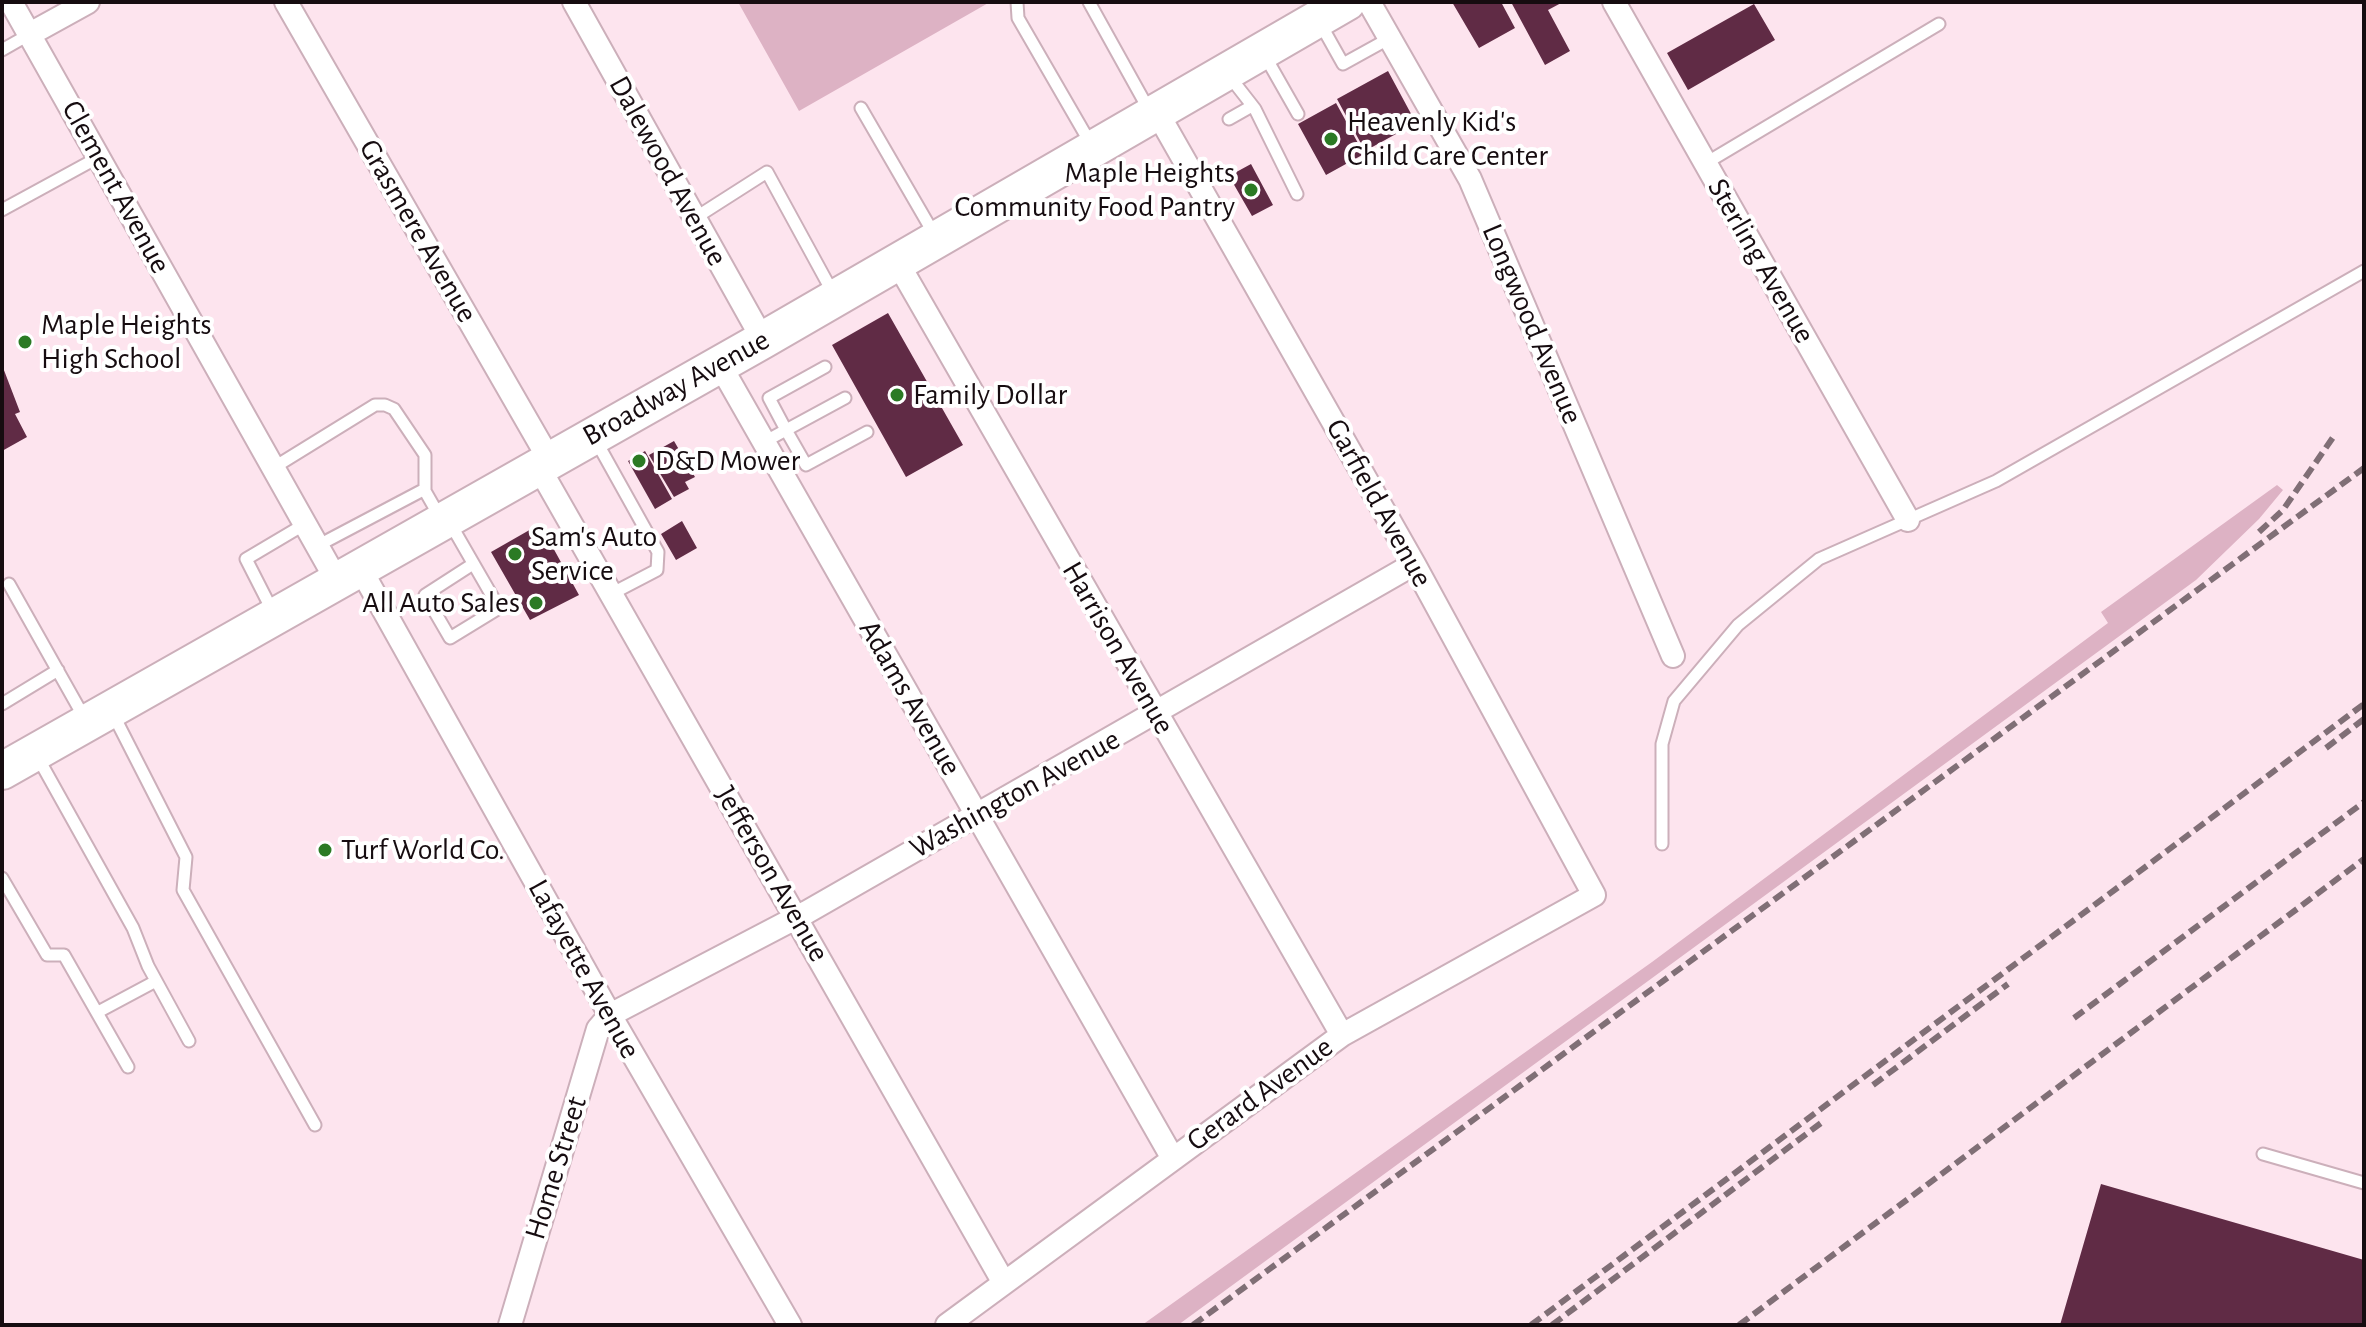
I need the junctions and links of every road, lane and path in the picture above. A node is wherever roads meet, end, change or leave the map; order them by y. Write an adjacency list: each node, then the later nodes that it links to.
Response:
1 (11, 2): 11 (street, Clement Avenue)
2 (88, 2): 11 (street)
3 (286, 2): 39 (street, Grasmere Avenue)
4 (574, 2): 26 (street, Dalewood Avenue)
5 (1017, 2): 21 (lane)
6 (1089, 2): 19 (lane)
7 (1369, 2): 12 (street, Longwood Avenue)
8 (1614, 2): 23 (street, Sterling Avenue)
9 (1333, 11): 12 (lane); 14 (main road, Broadway Avenue)
10 (1939, 24): 23 (lane)
11 (30, 34): 13 (lane); 22 (street, Clement Avenue)
12 (1390, 38): 52 (street, Longwood Avenue)
13 (2, 50)
14 (1263, 52): 15 (main road, Broadway Avenue); 18 (lane)
15 (1227, 73): 16 (lane); 19 (main road, Broadway Avenue)
16 (1252, 106): 20 (lane); 24 (lane)
17 (861, 108): 27 (lane)
18 (1298, 114)
19 (1155, 116): 21 (main road, Broadway Avenue); 47 (street, Garfield Avenue)
20 (1229, 119)
21 (1094, 150): 27 (main road, Broadway Avenue)
22 (99, 157): 25 (lane); 40 (street, Clement Avenue)
23 (1706, 163): 43 (street, Sterling Avenue)
24 (1297, 194)
25 (2, 210)
26 (695, 218): 30 (lane); 31 (street, Dalewood Avenue)
27 (936, 238): 28 (main road, Broadway Avenue)
28 (896, 260): 30 (main road, Broadway Avenue); 55 (street, Harrison Avenue)
29 (2364, 271): 43 (lane)
30 (835, 297): 31 (main road, Broadway Avenue)
31 (763, 340): 32 (main road, Broadway Avenue)
32 (720, 365): 37 (main road, Broadway Avenue); 38 (street, Adams Avenue)
33 (825, 367): 35 (lane)
34 (845, 398): 35 (lane)
35 (786, 430): 36 (lane); 38 (lane)
36 (867, 432)
37 (592, 435): 39 (main road, Broadway Avenue); 50 (lane)
38 (764, 442): 59 (street, Adams Avenue)
39 (544, 463): 42 (main road, Broadway Avenue); 50 (street, Jefferson Avenue)
40 (273, 468): 41 (lane); 44 (street, Clement Avenue)
41 (425, 489): 42 (lane); 45 (lane)
42 (445, 520): 46 (lane); 48 (main road, Broadway Avenue)
43 (1908, 520): 60 (lane)
44 (305, 524): 45 (street, Clement Avenue); 51 (lane)
45 (317, 546): 48 (street, Clement Avenue)
46 (473, 564): 46 (lane)
47 (1414, 564): 55 (street, Washington Avenue); 62 (street, Garfield Avenue)
48 (348, 575): 51 (main road, Broadway Avenue); 66 (street, Lafayette Avenue)
49 (9, 584): 53 (lane)
50 (611, 594): 63 (street, Jefferson Avenue)
51 (275, 616): 56 (main road, Broadway Avenue)
52 (1673, 656)
53 (58, 670): 54 (lane); 56 (lane)
54 (2, 704)
55 (1156, 715): 59 (street, Washington Avenue); 67 (street, Harrison Avenue)
56 (100, 716): 57 (main road, Broadway Avenue); 70 (lane)
57 (35, 752): 58 (main road, Broadway Avenue); 64 (lane)
58 (2, 771)
59 (977, 815): 63 (street, Washington Avenue); 72 (street, Adams Avenue)
60 (1662, 844)
61 (2, 878): 65 (lane)
62 (1594, 895): 67 (street, Gerard Avenue)
63 (797, 918): 66 (street, Washington Avenue); 74 (street, Jefferson Avenue)
64 (156, 981): 65 (lane); 68 (lane)
65 (98, 1012): 69 (lane)
66 (610, 1015): 75 (street, Home Street); 76 (street, Lafayette Avenue)
67 (1342, 1035): 72 (street, Gerard Avenue)
68 (189, 1041)
69 (128, 1067)
70 (315, 1125)
71 (2263, 1154): 73 (lane)
72 (1172, 1157): 74 (street, Gerard Avenue)
73 (2364, 1183)
74 (1004, 1283): 77 (street, Gerard Avenue)
75 (510, 1325)
76 (790, 1325)
77 (947, 1325)

